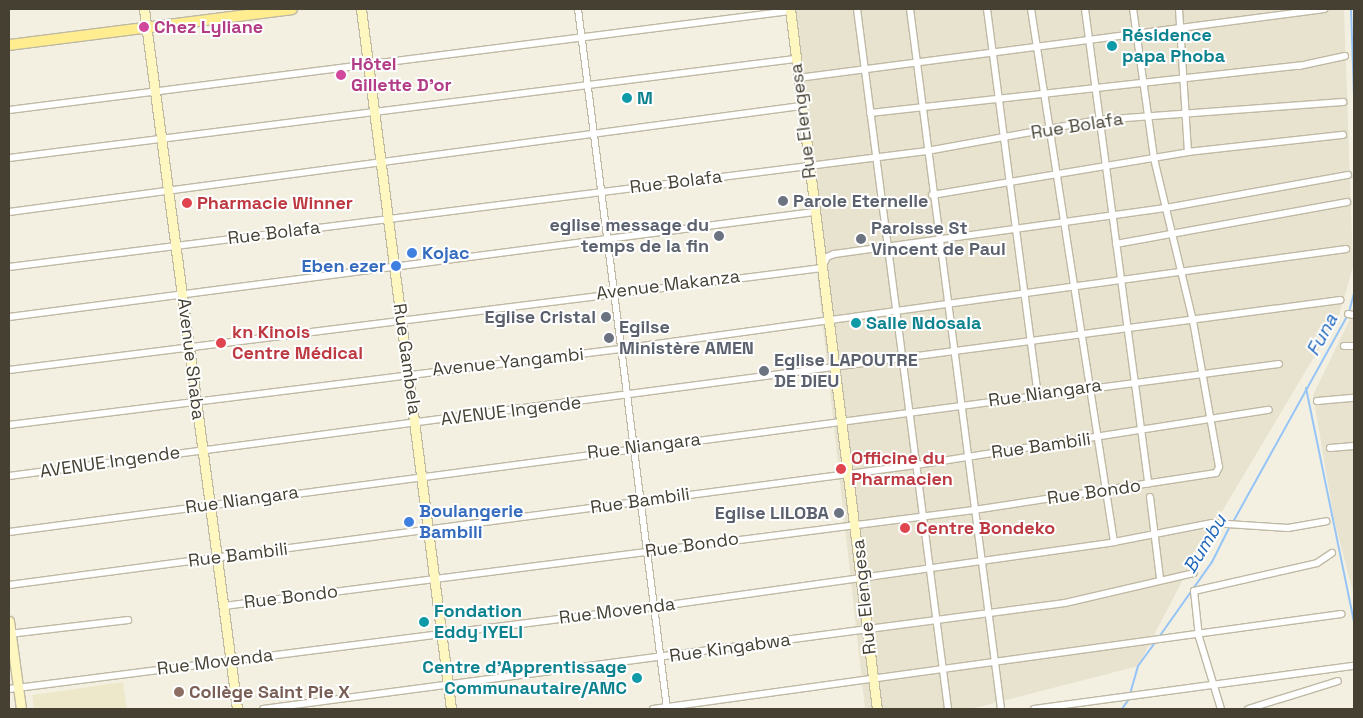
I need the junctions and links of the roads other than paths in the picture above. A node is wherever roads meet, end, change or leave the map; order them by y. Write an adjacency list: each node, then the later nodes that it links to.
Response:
1 (144, 9): 14 (street, Avenue Shaba)
2 (292, 9): 14 (main road)
3 (361, 9): 24 (street, Rue Gambela)
4 (578, 9): 17 (street)
5 (857, 9): 26 (street)
6 (910, 9): 25 (street)
7 (987, 9): 21 (street)
8 (1032, 9): 20 (street)
9 (1085, 9): 18 (street)
10 (1133, 9): 16 (street)
11 (1179, 9): 15 (street)
12 (1325, 9): 15 (street)
13 (790, 10): 17 (street); 23 (street, Rue Elengesa)
14 (147, 27): 19 (main road); 32 (street, Avenue Shaba)
15 (1180, 27): 16 (street); 27 (street)
16 (1135, 33): 18 (street); 29 (street)
17 (582, 37): 24 (street); 31 (street)
18 (1090, 38): 20 (street); 30 (street)
19 (9, 45)
20 (1037, 46): 21 (street); 33 (street)
21 (994, 52): 25 (street); 34 (street)
22 (1345, 56): 27 (street)
23 (796, 59): 28 (street, Rue Elengesa); 31 (street)
24 (368, 61): 32 (street); 39 (street, Rue Gambela)
25 (917, 61): 26 (street); 37 (street)
26 (865, 70): 28 (street); 41 (street)
27 (1183, 77): 29 (street); 40 (street)
28 (798, 78): 36 (street, Rue Elengesa)
29 (1143, 80): 30 (street); 42 (street)
30 (1095, 85): 33 (street); 43 (street)
31 (587, 86): 39 (street); 46 (street)
32 (156, 89): 38 (street); 47 (street, Avenue Shaba)
33 (1044, 90): 34 (street); 44 (street)
34 (1000, 99): 37 (street); 48 (street)
35 (1343, 102): 40 (street, Rue Bolafa)
36 (801, 106): 46 (street); 55 (street, Rue Elengesa)
37 (923, 107): 41 (street); 49 (street)
38 (9, 110)
39 (376, 111): 47 (street); 54 (street, Rue Gambela)
40 (1184, 112): 42 (street, Rue Bolafa); 50 (street)
41 (870, 113): 51 (street)
42 (1148, 116): 43 (street, Rue Bolafa); 53 (street)
43 (1098, 120): 44 (street, Rue Bolafa); 56 (street)
44 (1049, 128): 48 (street, Rue Bolafa); 57 (street)
45 (1344, 135): 50 (street)
46 (592, 136): 54 (street); 61 (street)
47 (162, 137): 52 (street); 60 (street, Avenue Shaba)
48 (1004, 138): 49 (street, Rue Bolafa); 59 (street)
49 (928, 151): 51 (street, Rue Bolafa); 62 (street)
50 (1188, 152): 53 (street)
51 (876, 157): 55 (street, Rue Bolafa); 76 (street)
52 (9, 158)
53 (1154, 158): 56 (street); 64 (street)
54 (382, 162): 60 (street); 68 (street, Rue Gambela)
55 (808, 165): 61 (street, Rue Bolafa); 66 (street, Rue Elengesa)
56 (1105, 166): 57 (street); 67 (street)
57 (1055, 173): 59 (street); 69 (street)
58 (1348, 175): 64 (street)
59 (1011, 181): 62 (street); 70 (street)
60 (169, 191): 65 (street); 75 (street, Avenue Shaba)
61 (599, 192): 68 (street, Rue Bolafa); 73 (street)
62 (932, 194): 72 (street)
63 (1347, 202): 71 (street)
64 (1166, 208): 67 (street); 71 (street)
65 (9, 212)
66 (814, 212): 73 (street); 80 (street, Rue Elengesa)
67 (1111, 215): 69 (street); 74 (street)
68 (389, 219): 75 (street, Rue Bolafa); 79 (street, Rue Gambela)
69 (1062, 221): 70 (street); 83 (street)
70 (1018, 229): 72 (street); 85 (street)
71 (1172, 236): 74 (street); 81 (street)
72 (938, 239): 76 (street); 88 (street)
73 (605, 240): 79 (street); 84 (street)
74 (1116, 244): 82 (street)
75 (176, 246): 78 (street, Rue Bolafa); 86 (street, Avenue Shaba)
76 (886, 247): 80 (street); 89 (street)
77 (1346, 249): 81 (street, Avenue Yangambi)
78 (9, 267)
79 (395, 267): 86 (street); 92 (street, Rue Gambela)
80 (822, 268): 84 (street, Avenue Makanza); 91 (street, Rue Elengesa)
81 (1180, 274): 82 (street, Avenue Yangambi); 93 (street)
82 (1120, 281): 83 (street, Avenue Yangambi); 94 (street)
83 (1074, 287): 85 (street, Avenue Yangambi); 95 (street)
84 (612, 291): 92 (street, Avenue Makanza); 100 (street)
85 (1026, 293): 88 (street, Avenue Yangambi); 96 (street)
86 (183, 294): 90 (street); 99 (street, Avenue Shaba)
87 (1340, 300): 93 (street, AVENUE Ingende)
88 (947, 303): 89 (street, Avenue Yangambi); 101 (street)
89 (895, 309): 91 (street, Avenue Yangambi); 102 (street)
90 (9, 318)
91 (828, 318): 100 (street, Avenue Yangambi); 104 (street, Rue Elengesa)
92 (401, 319): 99 (street, Avenue Makanza); 107 (street, Rue Gambela)
93 (1193, 321): 94 (street, AVENUE Ingende); 106 (street)
94 (1128, 330): 95 (street, AVENUE Ingende); 108 (street)
95 (1081, 336): 96 (street, AVENUE Ingende); 109 (street)
96 (1032, 341): 101 (street, AVENUE Ingende); 110 (street)
97 (1344, 346): 98 (street)
98 (1354, 346)
99 (191, 348): 105 (street, Avenue Makanza); 113 (street, Avenue Shaba)
100 (620, 349): 107 (street, Avenue Yangambi); 111 (street)
101 (952, 351): 102 (street, AVENUE Ingende); 115 (street)
102 (901, 358): 104 (street, AVENUE Ingende); 117 (street)
103 (1279, 364): 106 (street, Rue Niangara)
104 (836, 367): 111 (street, AVENUE Ingende); 119 (street, Rue Elengesa)
105 (9, 370)
106 (1202, 373): 108 (street, Rue Niangara); 118 (street)
107 (408, 374): 113 (street, Avenue Yangambi); 120 (street, Rue Gambela)
108 (1134, 382): 109 (street, Rue Niangara); 122 (street)
109 (1089, 387): 110 (street, Rue Niangara); 123 (street)
110 (1038, 394): 115 (street, Rue Niangara)
111 (626, 397): 120 (street, AVENUE Ingende); 125 (street)
112 (1354, 398): 114 (street)
113 (197, 400): 121 (street, Avenue Yangambi); 127 (street, Avenue Shaba)
114 (1317, 401)
115 (960, 405): 117 (street, Rue Niangara); 128 (street)
116 (1270, 410): 118 (street, Rue Bambili)
117 (908, 412): 119 (street, Rue Niangara); 129 (street)
118 (1212, 420): 122 (street, Rue Bambili); 133 (street, Rue Bondo)
119 (842, 421): 125 (street, Rue Niangara); 130 (street, Rue Elengesa)
120 (416, 422): 127 (street, AVENUE Ingende); 131 (street, Rue Gambela)
121 (9, 425)
122 (1142, 431): 123 (street, Rue Bambili); 133 (street)
123 (1096, 438): 128 (street, Rue Bambili); 134 (street)
124 (1354, 446): 126 (street)
125 (632, 448): 131 (street, Rue Niangara); 136 (street)
126 (1330, 448)
127 (203, 450): 132 (street, AVENUE Ingende); 137 (street, Avenue Shaba)
128 (966, 457): 129 (street, Rue Bambili); 138 (street)
129 (916, 465): 130 (street, Rue Bambili); 139 (street)
130 (849, 474): 136 (street, Rue Bambili); 141 (street, Rue Elengesa)
131 (422, 475): 137 (street, Rue Niangara); 142 (street, Rue Gambela)
132 (9, 476)
133 (1148, 484): 134 (street, Rue Bondo)
134 (1105, 490): 138 (street, Rue Bondo); 145 (street)
135 (1150, 497): 144 (street)
136 (640, 501): 142 (street, Rue Bambili); 146 (street)
137 (210, 505): 143 (street, Rue Niangara); 148 (street, Avenue Shaba)
138 (974, 510): 139 (street, Rue Bondo); 149 (street)
139 (922, 515): 141 (street, Rue Bondo); 150 (street)
140 (1326, 521): 144 (street, Rue Movenda)
141 (856, 522): 146 (street, Rue Bondo); 152 (street, Rue Elengesa)
142 (429, 530): 148 (street, Rue Bambili); 153 (street, Rue Gambela)
143 (9, 532)
144 (1154, 534): 145 (street, Rue Movenda); 154 (street)
145 (1114, 542): 149 (street, Rue Movenda)
146 (647, 551): 153 (street, Rue Bondo); 157 (street)
147 (1332, 553): 166 (street)
148 (217, 557): 155 (street, Rue Bambili); 156 (street, Avenue Shaba)
149 (982, 560): 150 (street, Rue Movenda); 158 (street)
150 (929, 565): 152 (street, Rue Movenda); 161 (street)
151 (1194, 573): 154 (street, Rue Kingabwa)
152 (862, 576): 157 (street, Rue Movenda); 163 (street, Rue Elengesa)
153 (434, 579): 156 (street, Rue Bondo); 164 (street, Rue Gambela)
154 (1160, 579): 158 (street, Rue Kingabwa)
155 (9, 585)
156 (224, 606): 168 (street, Avenue Shaba)
157 (654, 607): 164 (street, Rue Movenda); 167 (street)
158 (989, 614): 161 (street, Rue Kingabwa); 169 (street)
159 (1341, 614): 166 (street)
160 (128, 620): 165 (street)
161 (936, 620): 163 (street, Rue Kingabwa); 171 (street)
162 (9, 621): 165 (street)
163 (868, 629): 167 (street, Rue Kingabwa); 173 (street, Rue Elengesa)
164 (442, 631): 168 (street, Rue Movenda); 175 (street, Rue Gambela)
165 (10, 634): 176 (street)
166 (1199, 636): 169 (street); 174 (street)
167 (662, 658): 175 (street, Rue Kingabwa); 177 (street)
168 (230, 660): 176 (street, Rue Movenda); 179 (street, Avenue Shaba)
169 (996, 664): 171 (street); 185 (street)
170 (1354, 666): 174 (street)
171 (943, 669): 173 (street); 184 (street)
172 (1338, 681): 188 (street)
173 (873, 682): 177 (street); 183 (street, Rue Elengesa)
174 (1212, 684): 186 (street); 187 (street)
175 (448, 685): 180 (street, Rue Kingabwa); 181 (street, Rue Gambela)
176 (13, 688): 178 (street)
177 (667, 708): 182 (street)
178 (21, 709)
179 (236, 709)
180 (264, 709)
181 (451, 709)
182 (653, 709)
183 (877, 709)
184 (948, 709)
185 (1001, 709)
186 (1034, 709)
187 (1221, 709)
188 (1248, 709)

